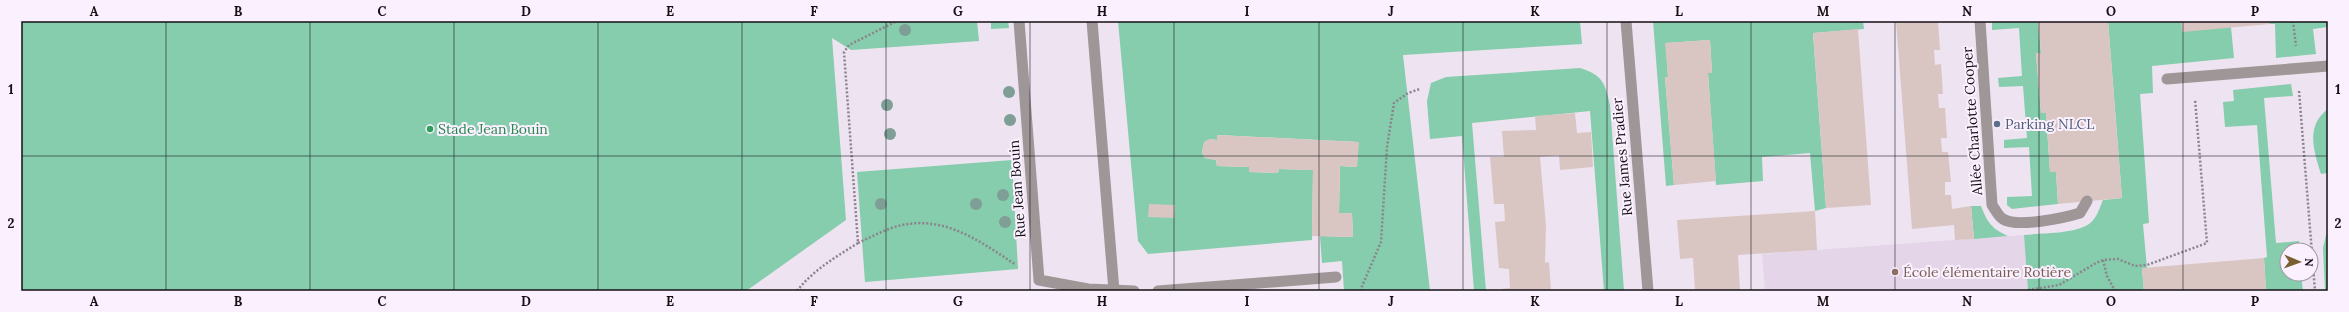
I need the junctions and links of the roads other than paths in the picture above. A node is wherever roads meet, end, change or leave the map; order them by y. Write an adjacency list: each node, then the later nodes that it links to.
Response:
1 (1019, 21): 9 (street, Rue Jean Bouin)
2 (1092, 21): 9 (street)
3 (1626, 21): 12 (street, Rue James Pradier)
4 (1980, 21): 7 (street, Allée Charlotte Cooper)
5 (2328, 66): 6 (street)
6 (2167, 80)
7 (2087, 201)
8 (1336, 277): 11 (street)
9 (1114, 290): 10 (street)
10 (1134, 291)
11 (1158, 291)
12 (1648, 291)

